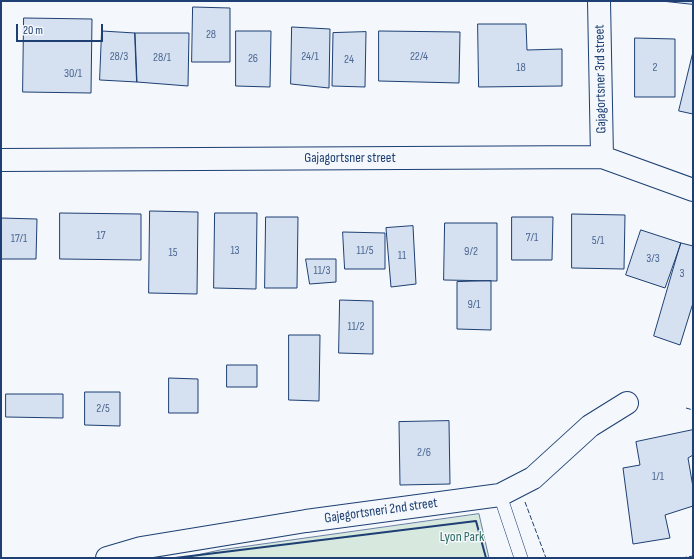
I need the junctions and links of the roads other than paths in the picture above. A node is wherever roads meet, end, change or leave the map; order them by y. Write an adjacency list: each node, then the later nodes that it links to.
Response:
1 (599, 1): 2 (street, Gajagortsner 3rd street)
2 (602, 157): 3 (street, Gajagortsner street); 4 (street, Gajagortsner street)
3 (1, 160)
4 (693, 190)
5 (627, 403): 6 (street, Gajegortsneri 2nd street)
6 (500, 495): 7 (street, Gajegortsneri 2nd street); 8 (lane)
7 (107, 558)
8 (521, 558)

